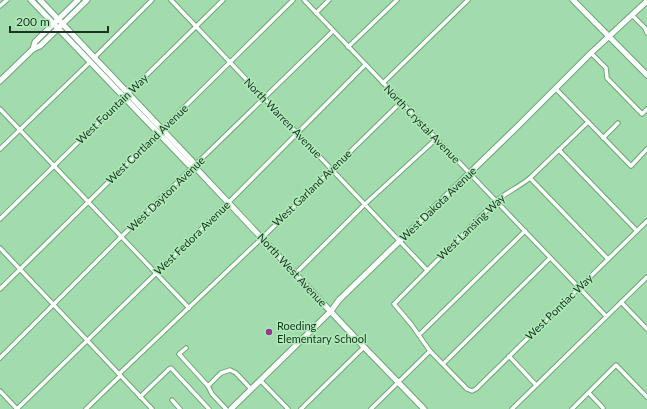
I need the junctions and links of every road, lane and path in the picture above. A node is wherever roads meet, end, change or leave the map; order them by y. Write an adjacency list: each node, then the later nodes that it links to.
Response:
1 (6, 0): 16 (street)
2 (31, 0): 20 (main road, North West Avenue)
3 (40, 0): 19 (main road, North West Avenue)
4 (78, 0): 19 (main road)
5 (87, 0): 19 (main road)
6 (152, 0): 29 (street)
7 (171, 0): 21 (street, North Warren Avenue)
8 (223, 0): 21 (street, West Fountain Way)
9 (293, 0): 30 (street, West Cortland Avenue)
10 (304, 0): 17 (street, North Crystal Avenue)
11 (329, 0): 17 (street)
12 (397, 0): 26 (street)
13 (468, 0): 34 (street)
14 (573, 0): 25 (main road)
15 (647, 1): 18 (main road, West Dakota Avenue)
16 (0, 6)
17 (316, 13): 23 (street, North Crystal Avenue)
18 (632, 15): 24 (street); 25 (main road, West Dakota Avenue)
19 (61, 22): 20 (main road); 22 (main road); 29 (main road, North West Avenue)
20 (54, 24): 22 (main road, North West Avenue); 27 (main road)
21 (197, 26): 30 (street, North Warren Avenue); 36 (street, West Fountain Way)
22 (58, 28): 27 (main road); 29 (main road, North West Avenue)
23 (333, 31): 26 (street, North Crystal Avenue); 38 (street, West Dayton Avenue)
24 (647, 33)
25 (609, 36): 28 (main road, West Dakota Avenue); 32 (main road)
26 (348, 47): 31 (street, North Crystal Avenue)
27 (33, 49): 33 (main road)
28 (591, 53): 35 (main road, West Dakota Avenue); 41 (street)
29 (92, 60): 36 (main road, North West Avenue); 37 (main road, North West Avenue); 44 (street)
30 (231, 62): 38 (street, North Warren Avenue); 45 (street, West Cortland Avenue)
31 (365, 65): 34 (street, North Crystal Avenue); 46 (street, West Fedora Avenue)
32 (647, 76)
33 (0, 81)
34 (383, 83): 39 (street, North Crystal Avenue)
35 (556, 89): 42 (street); 55 (main road, West Dakota Avenue)
36 (128, 93): 37 (street, West Fountain Way); 45 (main road, North West Avenue)
37 (124, 98): 45 (main road, North West Avenue); 52 (street, West Fountain Way)
38 (264, 99): 46 (street, North Warren Avenue); 53 (street, West Dayton Avenue)
39 (401, 102): 48 (street, North Crystal Avenue); 54 (street, West Garland Avenue)
40 (0, 109): 44 (street)
41 (647, 109)
42 (588, 122): 47 (street); 51 (street, West Lansing Way)
43 (618, 123): 47 (street)
44 (20, 130): 49 (street); 52 (street)
45 (160, 131): 53 (main road, North West Avenue); 57 (street, West Cortland Avenue)
46 (298, 133): 54 (street, North Warren Avenue); 59 (street, West Fedora Avenue)
47 (603, 138): 50 (street)
48 (436, 139): 55 (street, North Crystal Avenue); 60 (street)
49 (0, 149)
50 (647, 149)
51 (559, 150): 56 (street, West Lansing Way); 64 (street)
52 (54, 166): 57 (street); 61 (street, West Fountain Way)
53 (194, 166): 59 (main road, North West Avenue); 65 (street, West Dayton Avenue)
54 (332, 169): 60 (street, North Warren Avenue); 66 (street, West Garland Avenue)
55 (469, 174): 58 (street, North Crystal Avenue); 67 (main road, West Dakota Avenue)
56 (530, 178): 58 (street, West Lansing Way); 70 (street)
57 (88, 201): 65 (street); 71 (street, West Cortland Avenue)
58 (496, 201): 63 (street, North Crystal Avenue); 72 (street, West Lansing Way)
59 (228, 203): 66 (main road, North West Avenue); 73 (street, West Fedora Avenue)
60 (364, 206): 67 (street, North Warren Avenue); 74 (street)
61 (0, 219)
62 (647, 220): 64 (street, West Pontiac Way)
63 (525, 231): 69 (street, North Crystal Avenue); 84 (street)
64 (637, 231): 70 (street, West Pontiac Way)
65 (121, 237): 73 (street); 79 (street, West Dayton Avenue)
66 (262, 238): 74 (main road, North West Avenue); 80 (street, West Garland Avenue)
67 (399, 242): 72 (street, North Warren Avenue); 81 (main road, West Dakota Avenue)
68 (0, 248): 71 (street)
69 (550, 258): 76 (street, North Crystal Avenue); 91 (street)
70 (608, 259): 76 (street, West Pontiac Way)
71 (20, 269): 77 (street, West Cortland Avenue); 79 (street)
72 (427, 270): 84 (street, West Lansing Way)
73 (156, 274): 80 (street); 85 (street, West Fedora Avenue)
74 (296, 274): 81 (main road, North West Avenue)
75 (647, 276): 78 (street)
76 (579, 288): 82 (street, North Crystal Avenue); 89 (street, West Pontiac Way)
77 (0, 289)
78 (621, 302): 82 (street); 83 (street)
79 (54, 305): 85 (street); 90 (street, West Dayton Avenue)
80 (188, 308): 92 (street, West Garland Avenue)
81 (330, 311): 86 (main road, North West Avenue); 93 (main road, West Dakota Avenue)
82 (606, 316): 95 (street)
83 (647, 329)
84 (419, 335): 88 (street)
85 (88, 341): 92 (street); 104 (street, West Fedora Avenue)
86 (364, 347): 94 (main road, North West Avenue); 112 (street)
87 (186, 348): 96 (street)
88 (430, 351): 91 (street); 94 (street)
89 (509, 356): 91 (street, West Pontiac Way); 95 (street)
90 (0, 358)
91 (443, 364)
92 (120, 375): 100 (street); 105 (street, West Garland Avenue)
93 (260, 380): 97 (main road, West Dakota Avenue); 111 (street)
94 (398, 382): 113 (street); 114 (main road, North West Avenue)
95 (536, 385): 115 (street)
96 (208, 386): 97 (street); 109 (street)
97 (251, 389): 110 (main road, West Dakota Avenue)
98 (0, 391): 104 (street)
99 (589, 393): 101 (street); 103 (street); 116 (street)
100 (140, 397): 106 (street); 108 (street)
101 (647, 397)
102 (172, 400): 107 (street)
103 (603, 408)
104 (17, 409)
105 (86, 409)
106 (152, 409)
107 (180, 409)
108 (210, 409)
109 (226, 409)
110 (231, 409)
111 (288, 409)
112 (301, 409)
113 (371, 409)
114 (424, 409)
115 (512, 409)
116 (572, 409)

